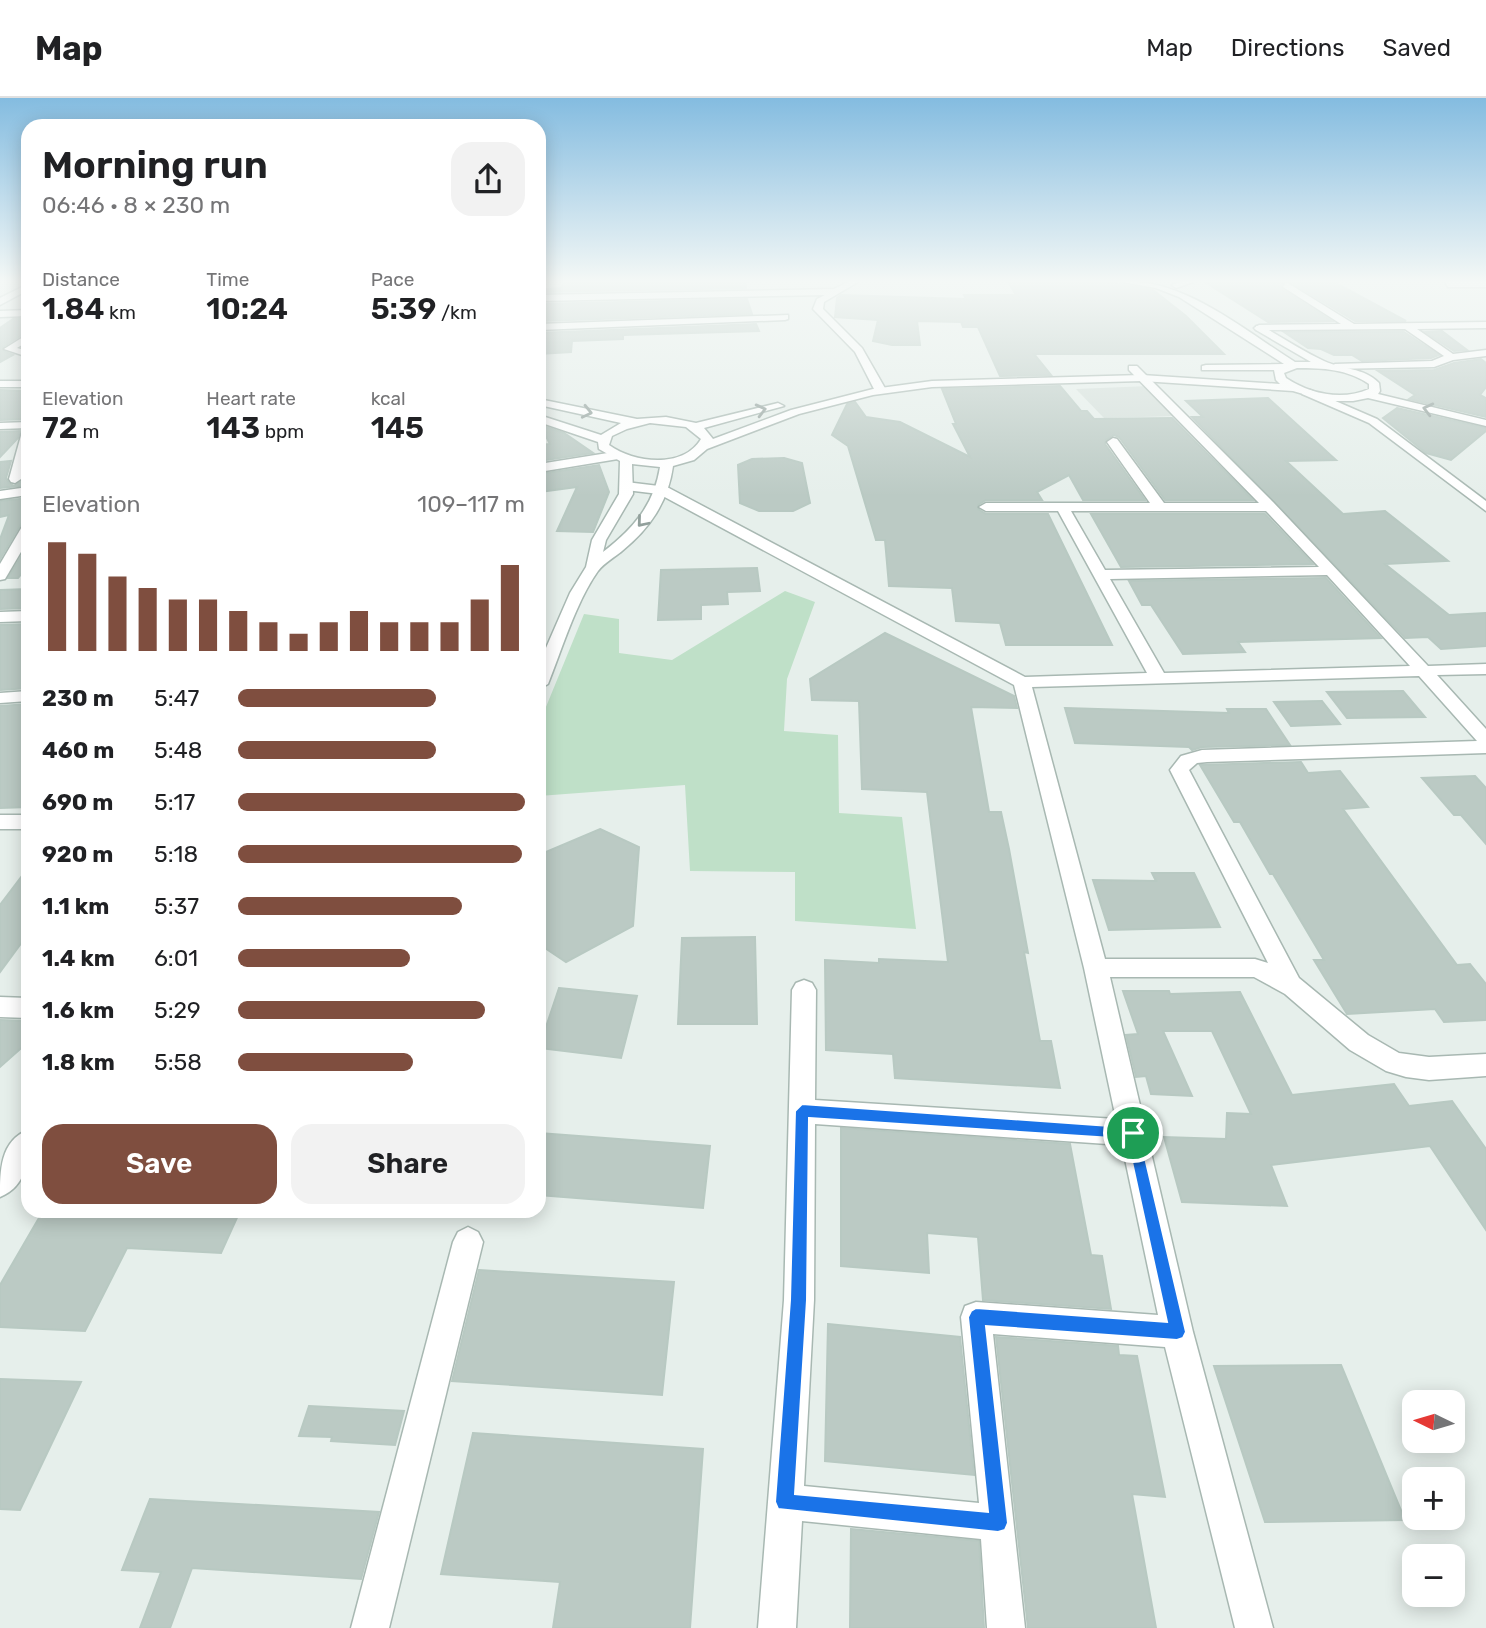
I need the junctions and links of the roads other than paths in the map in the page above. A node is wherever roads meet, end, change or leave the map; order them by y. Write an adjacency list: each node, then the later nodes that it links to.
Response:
1 (860, 353): 13 (street)
2 (1270, 353): 7 (street)
3 (1307, 353): 8 (street)
4 (1446, 353): 6 (street)
5 (1483, 353): 6 (street)
6 (1451, 357): 8 (street)
7 (1289, 366): 8 (street); 9 (street); 14 (street)
8 (1330, 366): 10 (street)
9 (1137, 373): 13 (street); 14 (street); 42 (street)
10 (1374, 383): 15 (street); 17 (street)
11 (0, 384): 12 (street)
12 (21, 384)
13 (877, 387): 24 (street, one-way to 13); 28 (street)
14 (1300, 390): 15 (street); 19 (street)
15 (1365, 396): 19 (street); 21 (street, one-way to 15)
16 (546, 404): 20 (street, one-way to 20)
17 (1486, 411)
18 (546, 421): 26 (street)
19 (1373, 421): 43 (street)
20 (634, 423): 24 (street); 26 (street)
21 (1486, 423)
22 (21, 425): 23 (street)
23 (0, 426)
24 (695, 427): 28 (street)
25 (1113, 442): 41 (street)
26 (604, 443): 29 (street); 30 (street)
27 (21, 445): 33 (street)
28 (705, 446): 31 (street)
29 (546, 454)
30 (620, 458): 31 (street); 32 (street); 35 (street)
31 (667, 462): 36 (street)
32 (546, 467)
33 (21, 479): 34 (street)
34 (0, 481)
35 (626, 486): 36 (street); 45 (street)
36 (662, 490): 45 (street, one-way to 45); 55 (street)
37 (21, 492): 38 (street)
38 (0, 495)
39 (986, 507): 40 (street)
40 (1062, 507): 41 (street); 48 (street)
41 (1160, 507): 42 (street)
42 (1269, 507): 47 (street)
43 (1486, 507)
44 (21, 541): 46 (street)
45 (593, 568): 51 (street)
46 (5, 570)
47 (1330, 571): 48 (street); 53 (street)
48 (1098, 575): 54 (street)
49 (21, 616): 50 (street)
50 (0, 617)
51 (546, 668)
52 (1486, 669): 53 (street)
53 (1424, 670): 54 (street); 58 (street)
54 (1158, 677): 55 (street)
55 (1022, 682): 62 (street)
56 (21, 696): 57 (street)
57 (0, 698)
58 (1486, 740)
59 (1486, 747): 63 (street)
60 (0, 822): 61 (street)
61 (21, 822)
62 (1096, 968): 63 (street); 69 (street)
63 (1290, 983): 67 (street)
64 (804, 990): 68 (street)
65 (0, 1007): 66 (street)
66 (21, 1008)
67 (1486, 1065)
68 (802, 1111): 69 (street); 76 (street)
69 (1133, 1133): 75 (street)
70 (21, 1146): 72 (street)
71 (21, 1152): 73 (street)
72 (0, 1160)
73 (0, 1183)
74 (468, 1241): 78 (street)
75 (1177, 1332): 77 (street); 81 (street)
76 (785, 1502): 77 (street); 79 (street)
77 (998, 1523): 80 (street)
78 (370, 1628)
79 (776, 1628)
80 (1006, 1628)
81 (1254, 1628)

